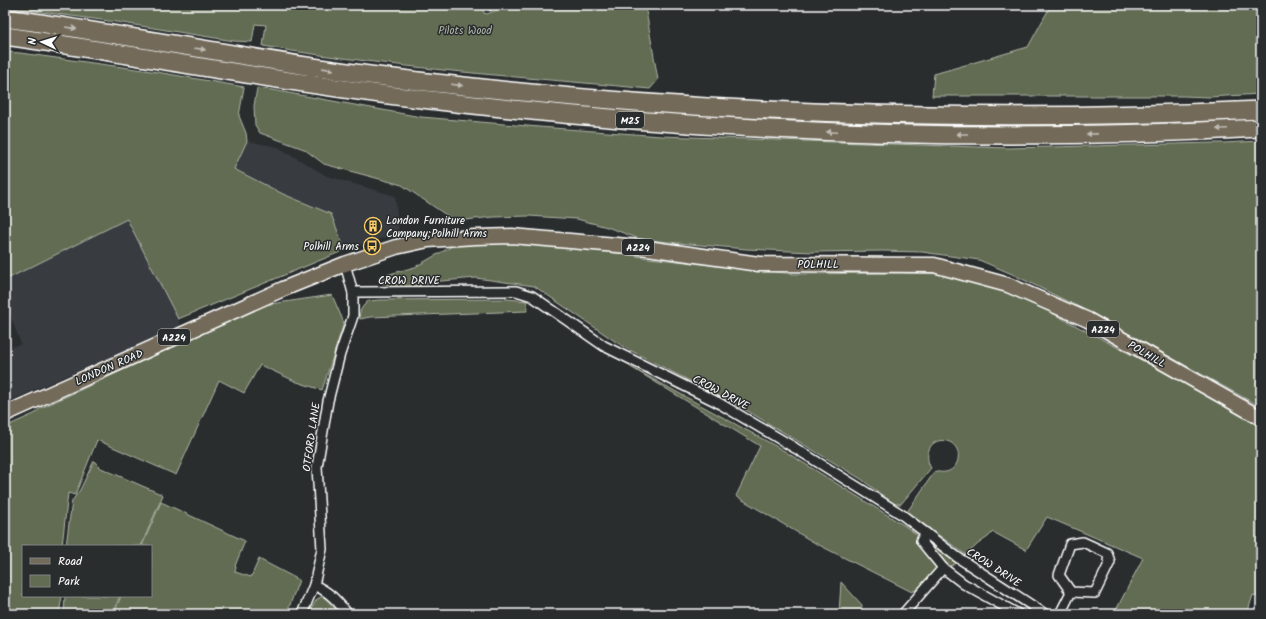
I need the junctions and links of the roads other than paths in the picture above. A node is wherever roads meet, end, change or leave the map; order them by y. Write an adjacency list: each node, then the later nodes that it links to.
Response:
1 (5, 18): 3 (highway, M25, one-way to 3)
2 (5, 36): 4 (highway, M25, one-way to 2)
3 (1261, 110)
4 (1261, 128)
5 (345, 264): 6 (street, OTFORD LANE); 7 (main road, LONDON ROAD / A224); 8 (main road, POLHILL / A224)
6 (353, 293): 9 (street, CROW DRIVE); 11 (street, OTFORD LANE)
7 (5, 414)
8 (1261, 418)
9 (926, 533): 10 (street); 17 (street, CROW DRIVE)
10 (943, 568): 15 (street); 16 (street)
11 (314, 585): 13 (street, OTFORD LANE); 14 (street)
12 (1071, 592): 12 (street); 18 (street)
13 (302, 614)
14 (348, 614)
15 (903, 614)
16 (1018, 614)
17 (1043, 614)
18 (1060, 614)

